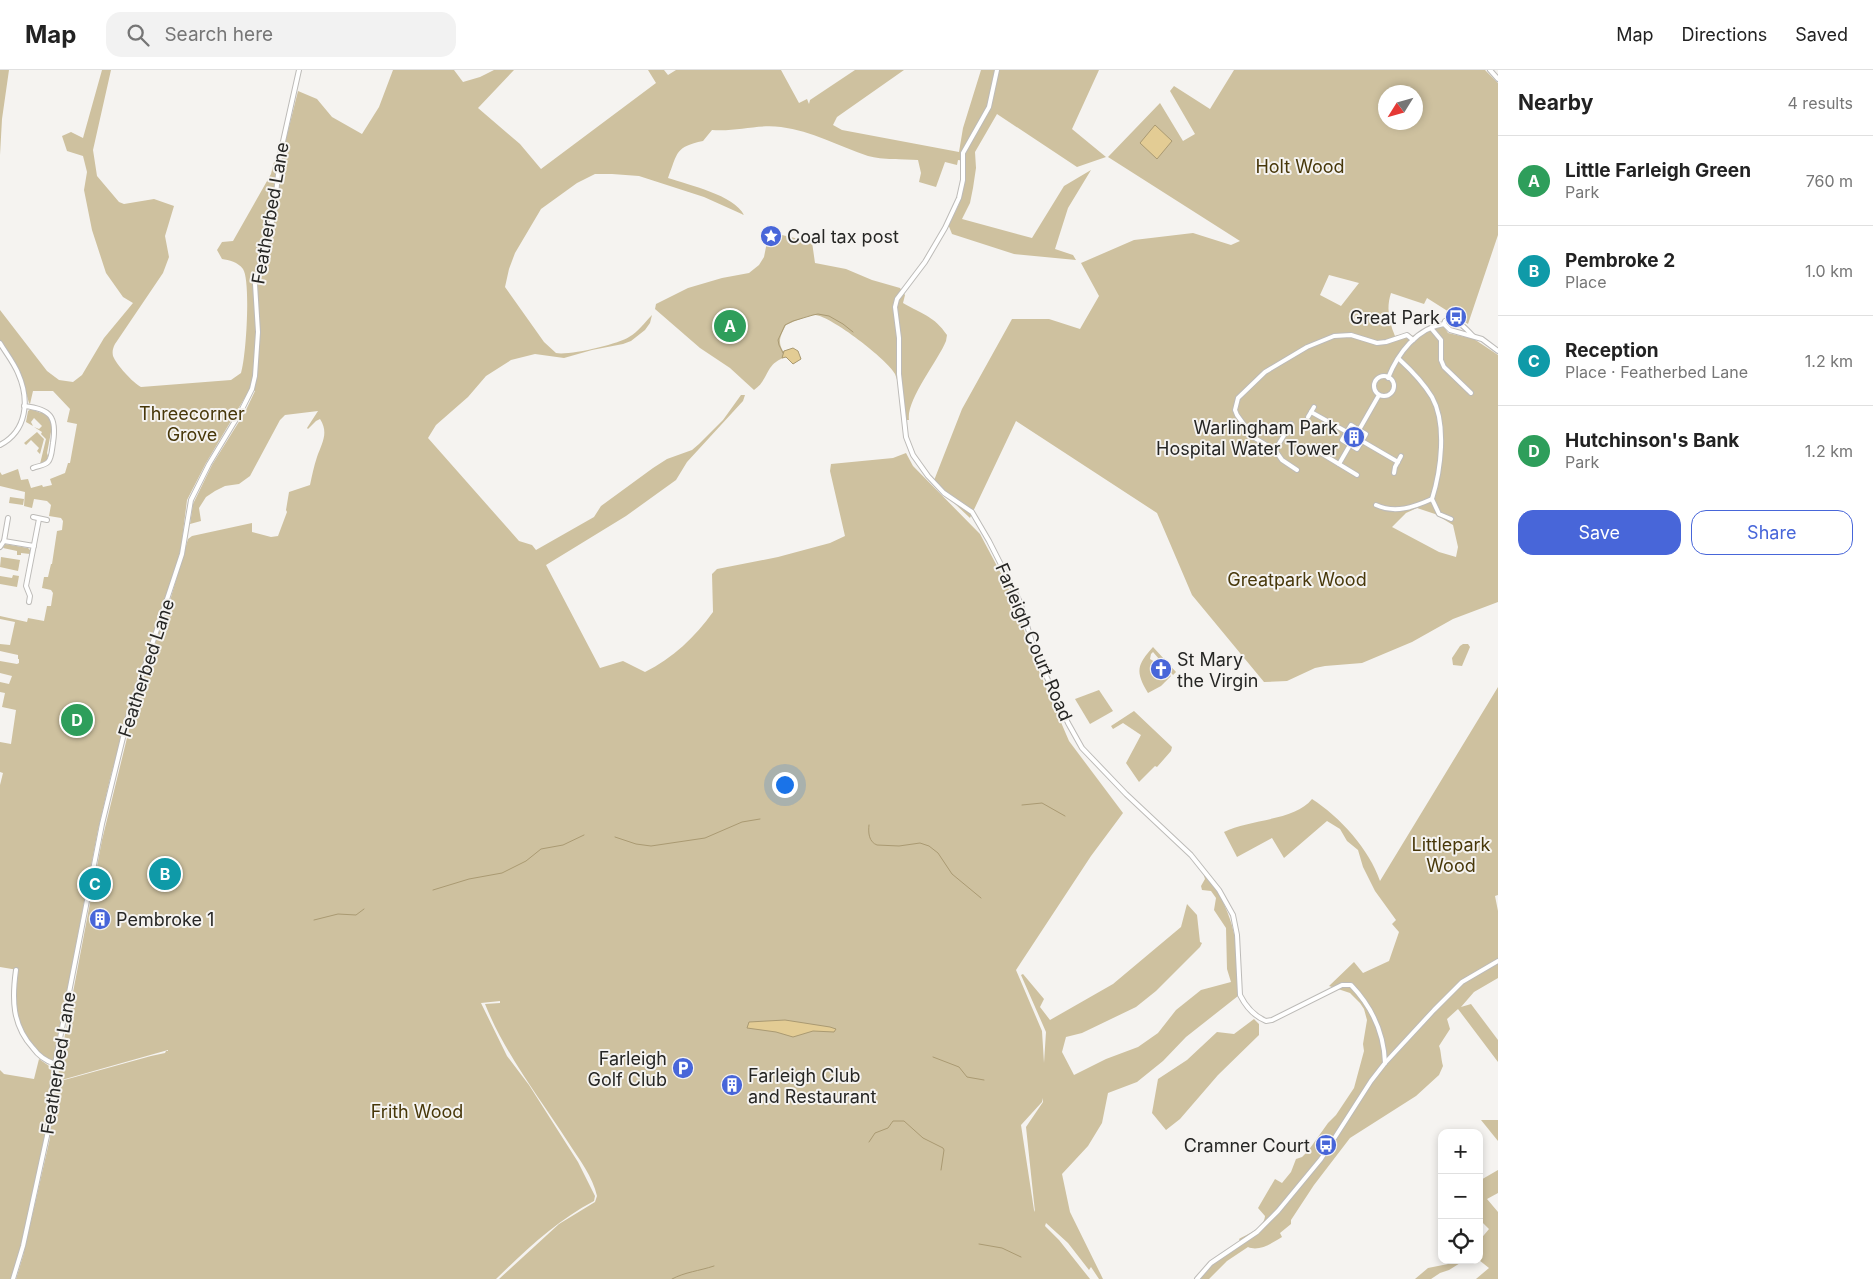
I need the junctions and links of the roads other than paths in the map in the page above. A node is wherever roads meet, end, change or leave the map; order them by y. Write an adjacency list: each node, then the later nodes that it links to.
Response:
1 (299, 70): 50 (street, Featherbed Lane)
2 (997, 70): 47 (street, Farleigh Court Road)
3 (1490, 70): 4 (street)
4 (1498, 79)
5 (1444, 324): 6 (street); 7 (street); 7 (street)
6 (1431, 328): 8 (street); 13 (street)
7 (1473, 336): 10 (street)
8 (1413, 340): 11 (street); 25 (street)
9 (0, 343): 15 (street)
10 (1498, 352)
11 (1398, 359): 12 (street); 34 (street)
12 (1388, 378): 14 (street); 14 (street)
13 (1471, 393)
14 (1379, 395): 20 (street)
15 (24, 406): 23 (street); 30 (street)
16 (1314, 407): 17 (street)
17 (1311, 412): 18 (street); 21 (street)
18 (1308, 417)
19 (1291, 424): 25 (street)
20 (1359, 430): 21 (street); 22 (street)
21 (1347, 432): 24 (street)
22 (1362, 441): 24 (street); 28 (street)
23 (0, 445)
24 (1350, 445): 29 (street)
25 (1275, 450): 31 (street)
26 (1319, 452): 29 (street)
27 (1401, 456): 28 (street)
28 (1398, 462): 32 (street)
29 (1339, 464): 33 (street)
30 (33, 468)
31 (1297, 470)
32 (1394, 473)
33 (1357, 474)
34 (1432, 499): 35 (street); 38 (street)
35 (1376, 505)
36 (33, 517): 39 (street)
37 (8, 518): 41 (street)
38 (1451, 518)
39 (40, 519): 40 (street); 42 (street)
40 (46, 520)
41 (4, 541): 42 (street); 43 (street)
42 (34, 546): 44 (street)
43 (0, 547)
44 (29, 602)
45 (1498, 961): 48 (street)
46 (16, 970): 50 (street)
47 (1385, 1051): 48 (street); 49 (street, Farleigh Court Road)
48 (1395, 1052): 49 (street)
49 (1385, 1063): 52 (street)
50 (55, 1064): 51 (street, Featherbed Lane)
51 (13, 1279)
52 (1197, 1279)

